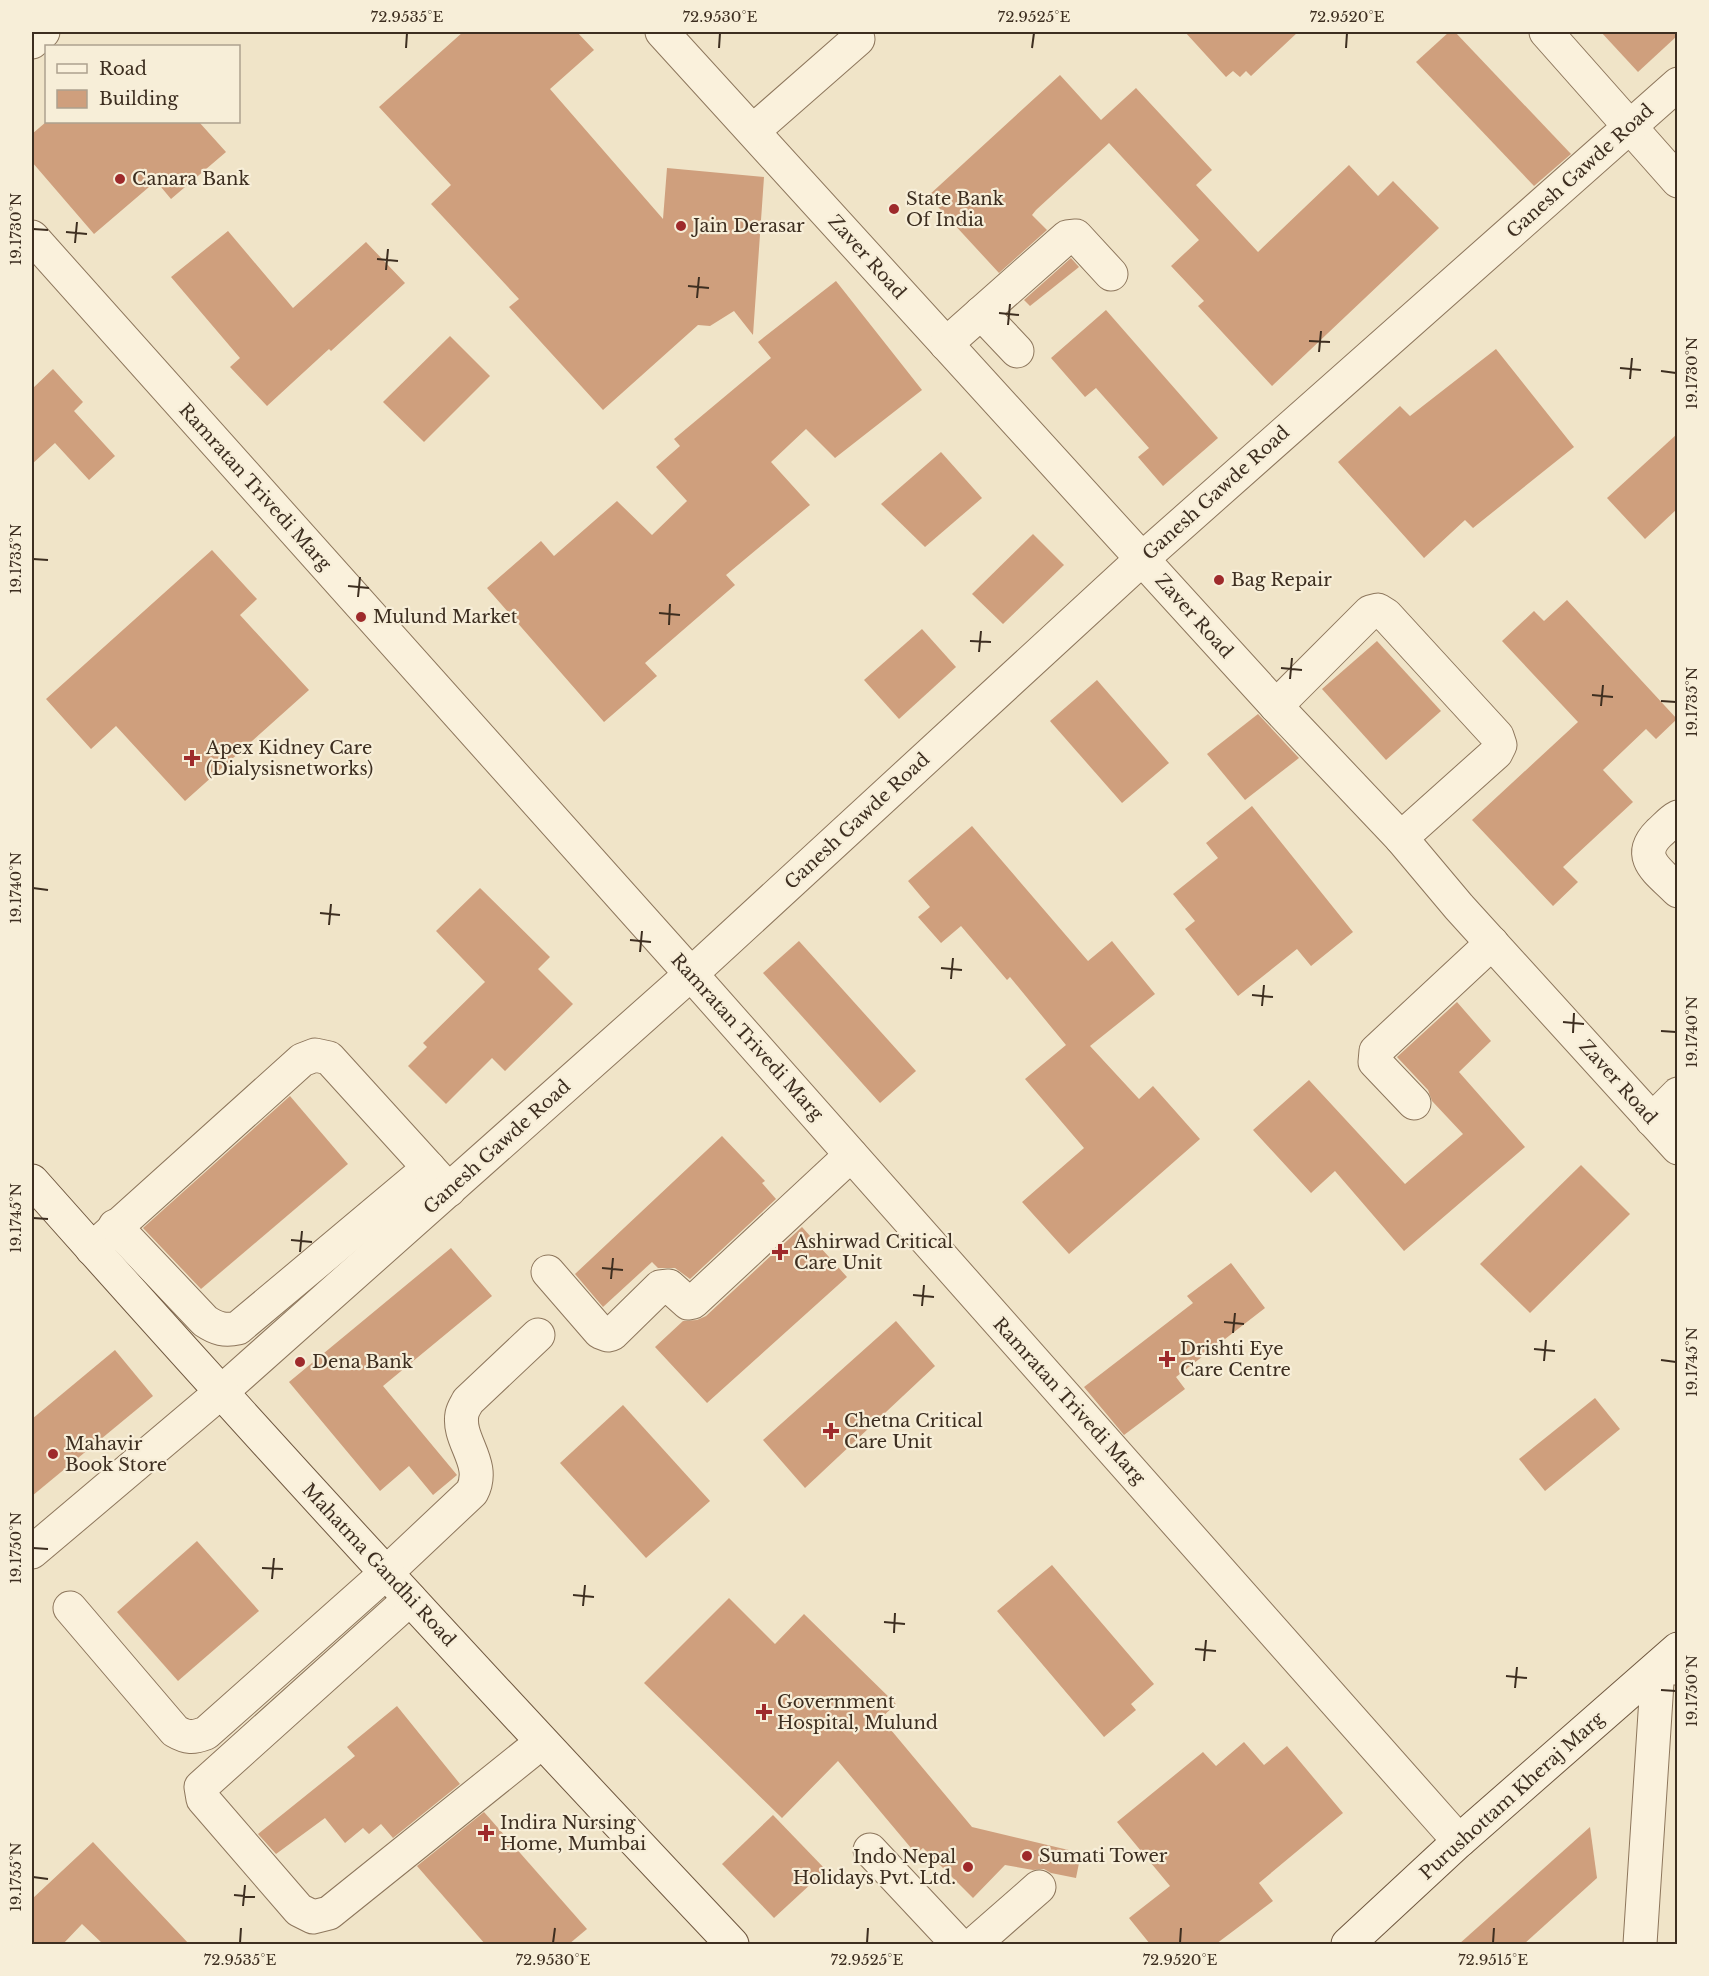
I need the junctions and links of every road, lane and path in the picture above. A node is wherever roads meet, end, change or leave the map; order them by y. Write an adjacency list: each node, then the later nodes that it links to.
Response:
1 (44, 32): 5 (street)
2 (662, 32): 8 (street, Zaver Road)
3 (1546, 32): 7 (street)
4 (858, 39): 8 (street)
5 (32, 42)
6 (1677, 84): 7 (street, Ganesh Gawde Road)
7 (1629, 127): 9 (street); 15 (street, Ganesh Gawde Road)
8 (753, 131): 13 (street, Zaver Road)
9 (1677, 181)
10 (32, 237): 21 (street, Ramratan Trivedi Marg)
11 (1112, 274): 12 (street)
12 (981, 313): 13 (street); 14 (street)
13 (946, 344): 15 (street, Zaver Road)
14 (1017, 351)
15 (1142, 559): 16 (street, Zaver Road); 21 (street, Ganesh Gawde Road)
16 (1276, 706): 18 (street, Zaver Road); 18 (street)
17 (1677, 817): 19 (street)
18 (1401, 838): 20 (street, Zaver Road)
19 (1677, 891)
20 (1492, 943): 23 (street); 24 (street, Zaver Road)
21 (691, 974): 26 (street, Ramratan Trivedi Marg); 27 (street, Ganesh Gawde Road)
22 (1677, 1094): 24 (street)
23 (1414, 1103)
24 (1652, 1119): 25 (street, Zaver Road)
25 (1677, 1148)
26 (852, 1155): 31 (street); 40 (street, Ramratan Trivedi Marg)
27 (439, 1179): 29 (street); 29 (street); 33 (street, Ganesh Gawde Road)
28 (32, 1181): 30 (street, Mahatma Gandhi Road)
29 (115, 1226): 30 (street)
30 (92, 1249): 33 (street, Mahatma Gandhi Road)
31 (548, 1272)
32 (538, 1335): 35 (street)
33 (220, 1392): 34 (street, Ganesh Gawde Road); 35 (street, Mahatma Gandhi Road)
34 (32, 1552)
35 (386, 1573): 36 (street, Mahatma Gandhi Road); 37 (street)
36 (410, 1599): 39 (street, Mahatma Gandhi Road); 39 (street)
37 (70, 1608)
38 (1671, 1662): 40 (street, Purushottam Kheraj Marg); 47 (street)
39 (542, 1742): 43 (street, Mahatma Gandhi Road)
40 (1459, 1841): 46 (street, Purushottam Kheraj Marg)
41 (870, 1850): 44 (street)
42 (1039, 1887): 45 (street)
43 (732, 1944)
44 (958, 1944)
45 (974, 1944)
46 (1348, 1944)
47 (1640, 1944)

